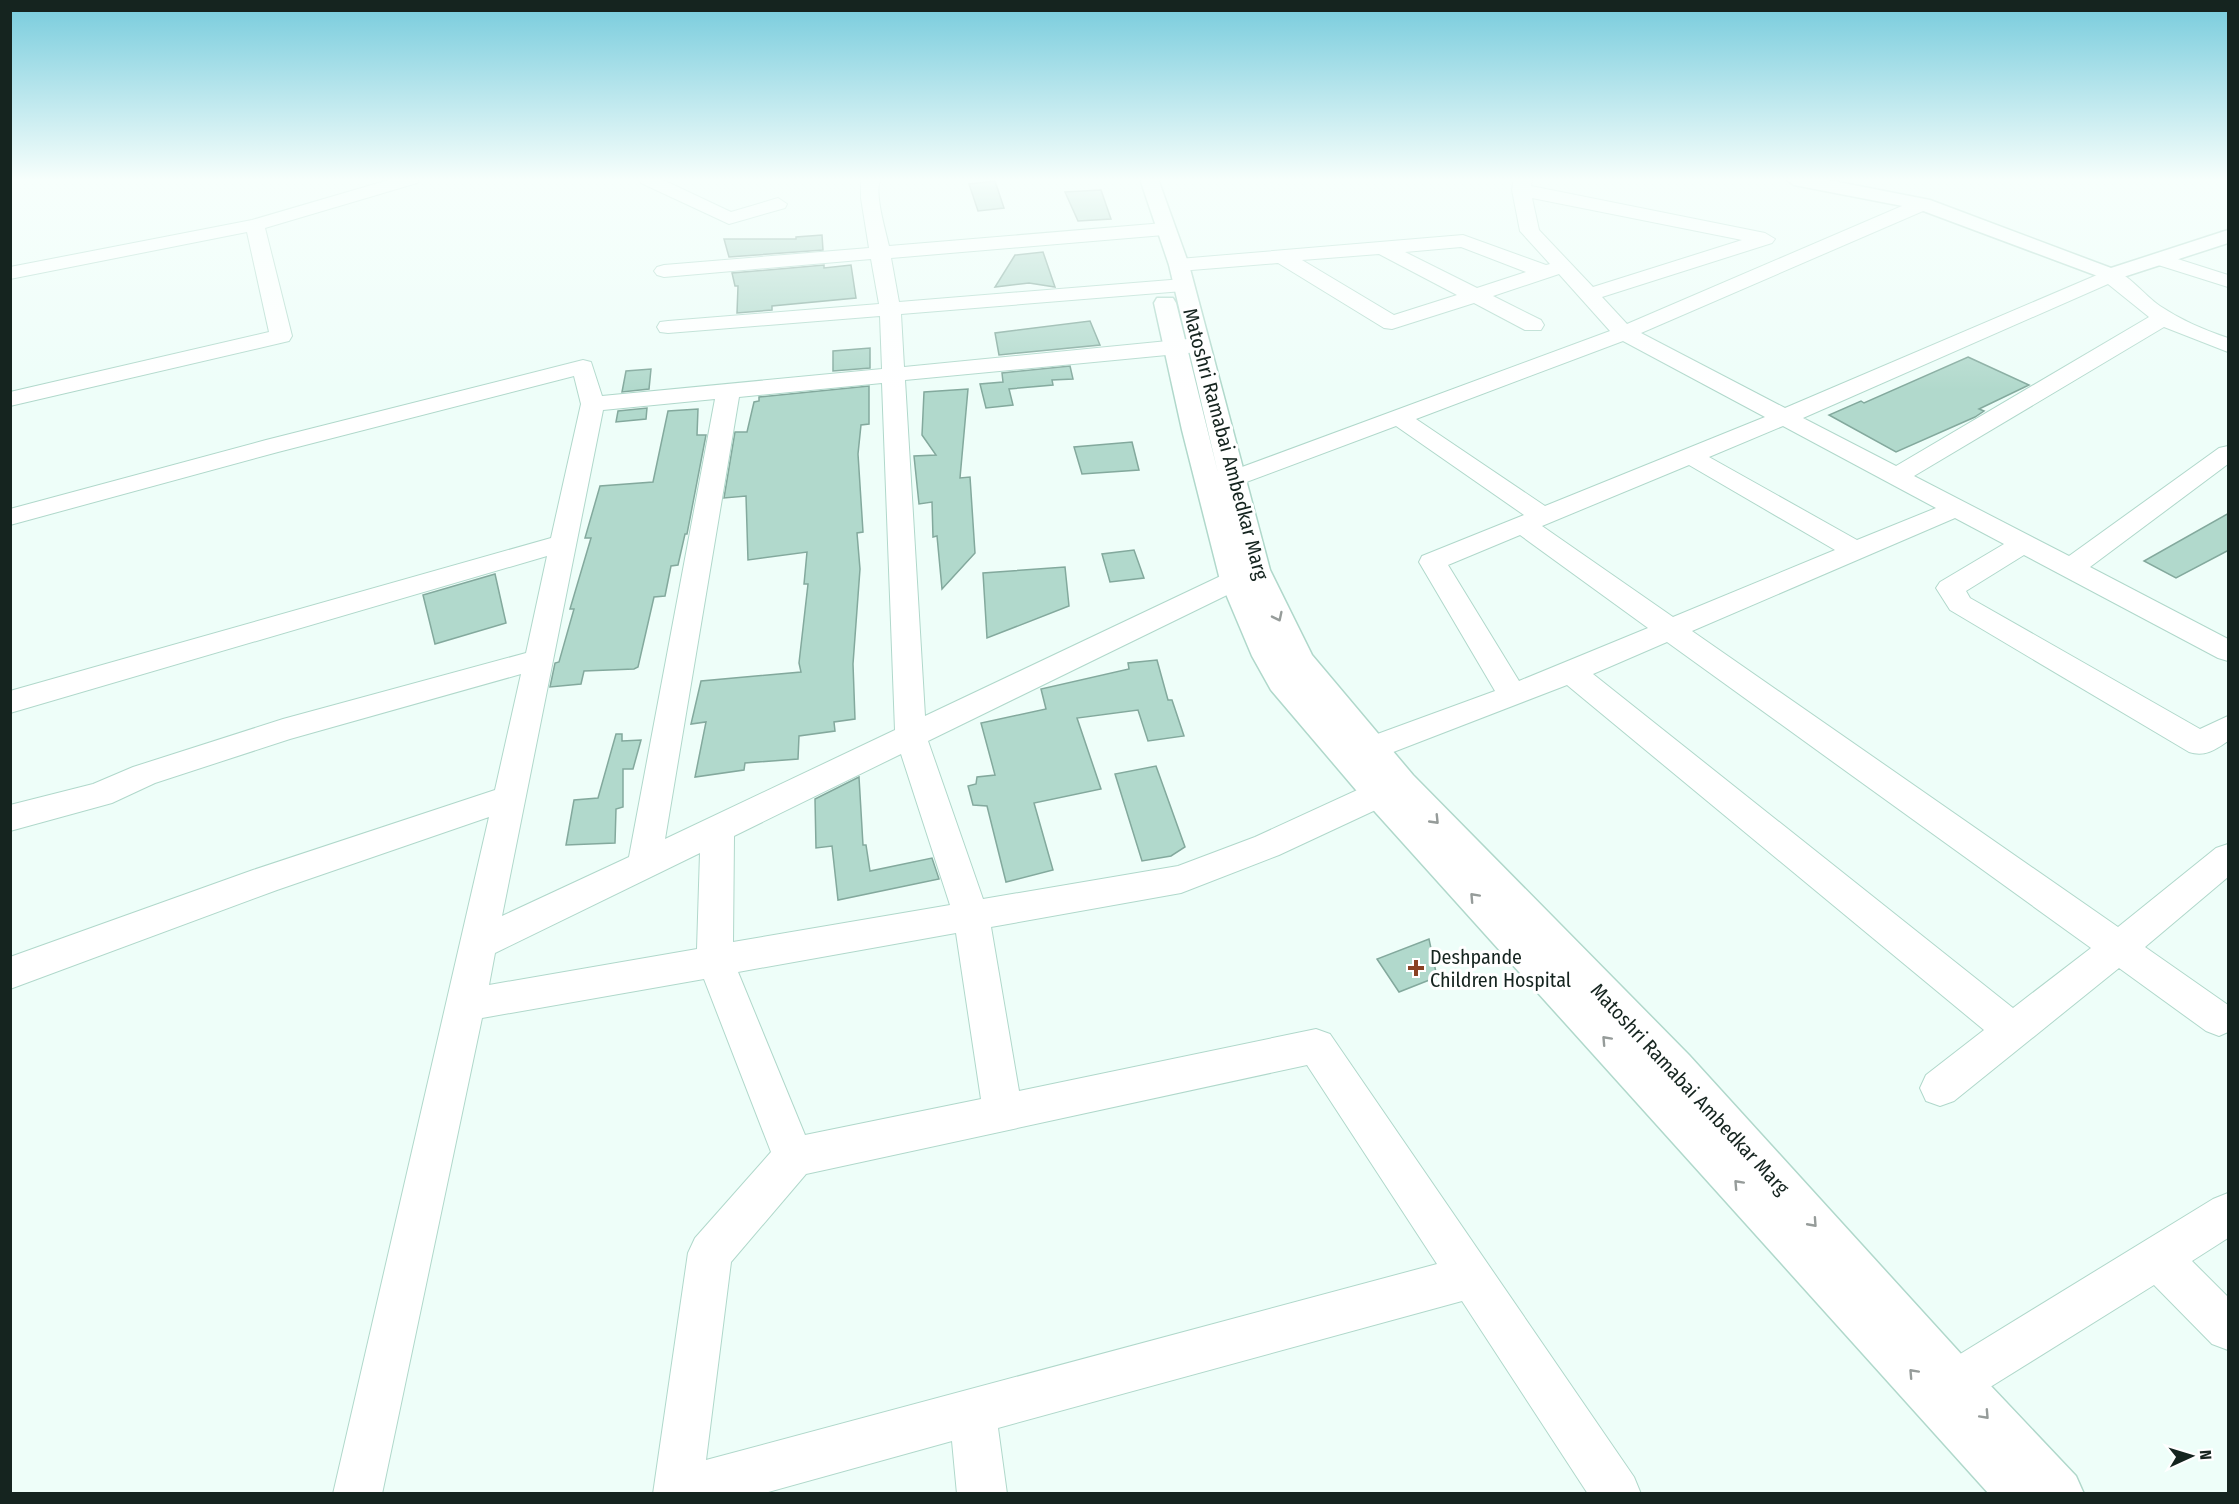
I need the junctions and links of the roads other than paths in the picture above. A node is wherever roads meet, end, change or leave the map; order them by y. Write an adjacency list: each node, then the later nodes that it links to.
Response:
1 (132, 249): 19 (street)
2 (261, 249): 34 (street)
3 (879, 249): 14 (street)
4 (924, 249): 14 (street)
5 (1164, 249): 21 (street)
6 (1367, 249): 15 (street)
7 (1384, 249): 23 (street)
8 (1489, 249): 17 (street)
9 (1541, 249): 17 (street)
10 (1733, 249): 24 (street)
11 (1818, 249): 29 (street)
12 (2043, 249): 20 (street)
13 (2192, 249): 16 (street)
14 (880, 253): 18 (street); 25 (street)
15 (1281, 256): 21 (street); 23 (street)
16 (2162, 260): 20 (street); 22 (street)
17 (1553, 269): 23 (street); 24 (street)
18 (664, 271)
19 (10, 273)
20 (2111, 275): 26 (street); 37 (street)
21 (1175, 279): 25 (street); 31 (street)
22 (2229, 281)
23 (1475, 295): 27 (street)
24 (1587, 295): 29 (street)
25 (890, 308): 28 (street); 32 (street)
26 (2162, 319): 30 (street); 40 (street)
27 (1533, 325)
28 (668, 327)
29 (1624, 333): 36 (street); 37 (street)
30 (2229, 345)
31 (1186, 346): 32 (street); 41 (street, Matoshri Ramabai Ambedkar Marg); 49 (street)
32 (893, 375): 33 (street); 57 (street)
33 (728, 391): 35 (street); 64 (street)
34 (10, 399)
35 (593, 404): 43 (street); 45 (street)
36 (1398, 417): 41 (street); 44 (street)
37 (1785, 417): 39 (street); 40 (street)
38 (2229, 453): 48 (street)
39 (1690, 456): 44 (street); 47 (street)
40 (1896, 476): 42 (street)
41 (1232, 479): 49 (street, Matoshri Ramabai Ambedkar Marg)
42 (1957, 508): 46 (street); 47 (street)
43 (10, 517)
44 (1533, 520): 50 (street); 54 (street)
45 (564, 543): 52 (street); 55 (street)
46 (2024, 543): 48 (street); 56 (street)
47 (1856, 551): 50 (street)
48 (2071, 568): 51 (street)
49 (1245, 575): 57 (street); 58 (street, Matoshri Ramabai Ambedkar Marg, one-way to 58); 59 (street)
50 (1670, 629): 53 (street); 67 (street)
51 (2225, 644)
52 (539, 659): 60 (street); 61 (street)
53 (1571, 672): 54 (street); 72 (street)
54 (1513, 696): 58 (street)
55 (10, 702)
56 (2229, 727)
57 (911, 736): 62 (street); 65 (street)
58 (1372, 748): 59 (street, Matoshri Ramabai Ambedkar Marg)
59 (1390, 789): 65 (street); 80 (street, Matoshri Ramabai Ambedkar Marg, one-way to 80); 86 (street, one-way to 59)
60 (509, 798): 66 (street); 69 (street)
61 (10, 818)
62 (717, 830): 64 (street); 68 (street)
63 (2229, 857): 67 (street)
64 (644, 865): 66 (street)
65 (971, 916): 68 (street); 74 (street)
66 (477, 945): 70 (street)
67 (2116, 948): 71 (street); 72 (street)
68 (715, 961): 70 (street); 75 (street)
69 (10, 973)
70 (466, 1005): 83 (street)
71 (2218, 1019)
72 (2013, 1030): 73 (street)
73 (1940, 1089)
74 (1003, 1113): 75 (street); 78 (street)
75 (794, 1157): 82 (street)
76 (2229, 1214): 77 (street)
77 (2158, 1258): 79 (street); 80 (street)
78 (1471, 1277): 81 (street); 85 (street)
79 (2229, 1328)
80 (1955, 1383): 87 (street, Matoshri Ramabai Ambedkar Marg, one-way to 87)
81 (973, 1414): 82 (street); 84 (street)
82 (677, 1493)
83 (357, 1494)
84 (981, 1494)
85 (1617, 1494)
86 (2024, 1494)
87 (2058, 1494)

